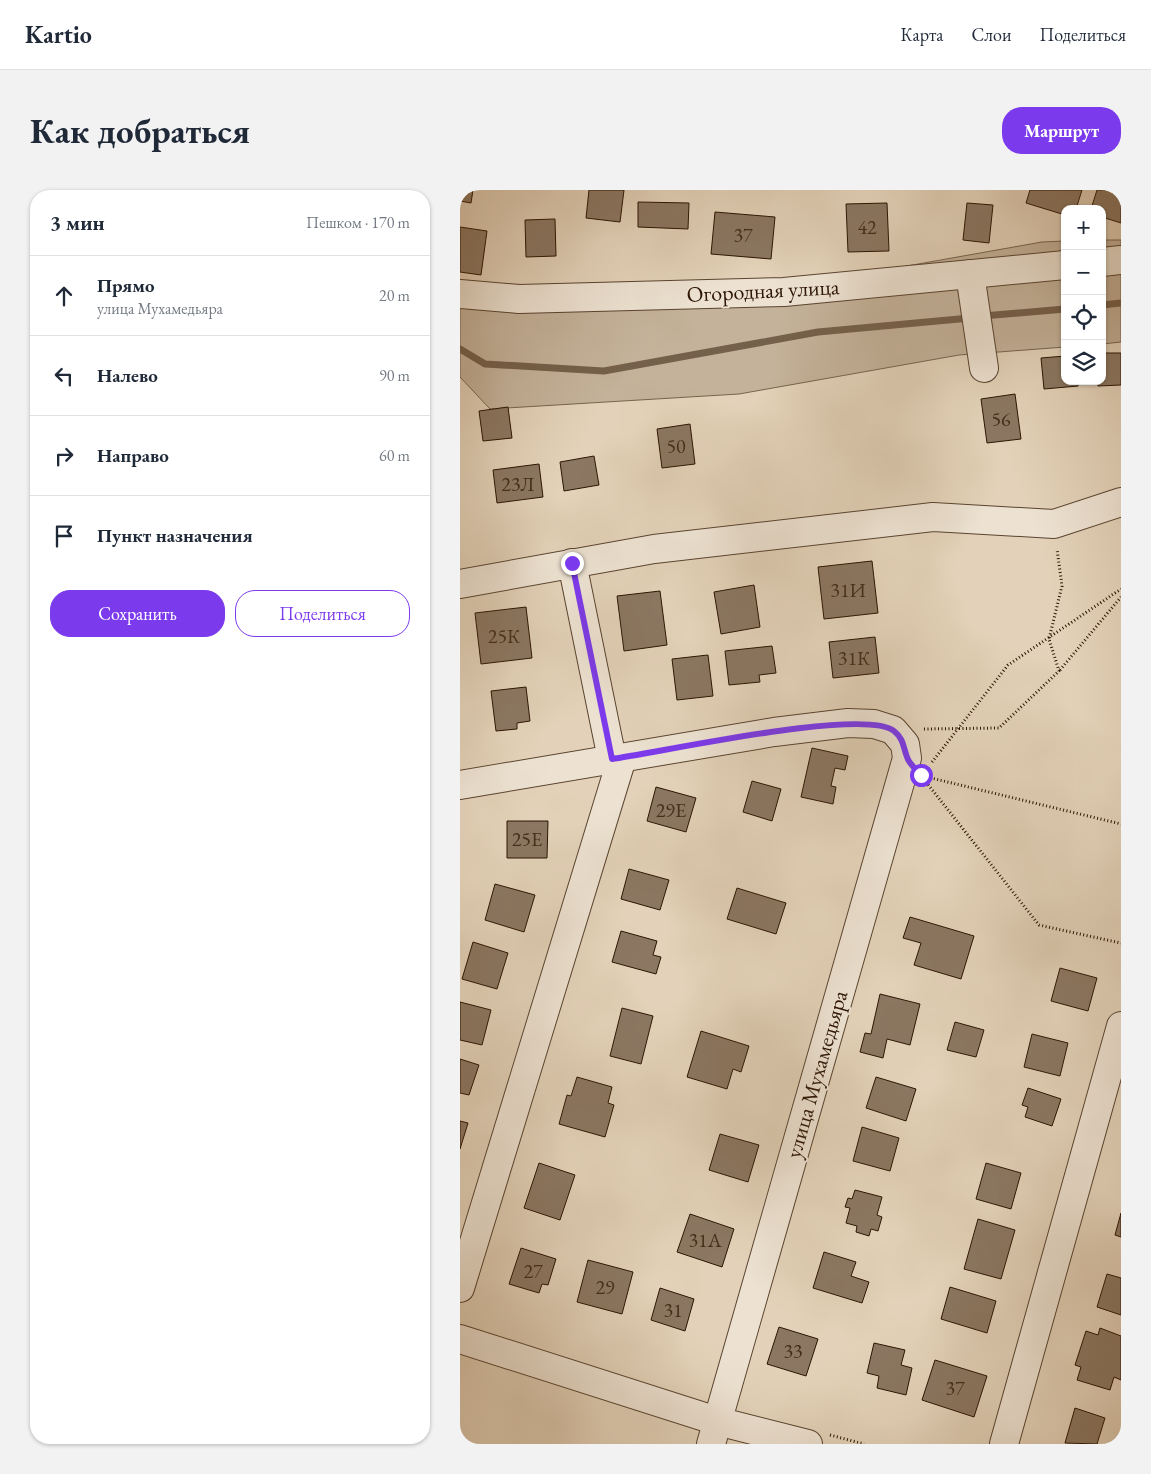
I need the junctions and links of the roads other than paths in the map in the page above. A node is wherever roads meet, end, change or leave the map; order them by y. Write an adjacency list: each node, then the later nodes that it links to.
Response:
1 (1121, 260): 2 (street)
2 (1106, 262)
3 (1061, 265): 4 (street, Огородная улица)
4 (970, 274): 5 (street, Огородная улица); 6 (street)
5 (460, 294)
6 (984, 368)
7 (1121, 502): 8 (street)
8 (572, 563): 9 (street); 10 (street)
9 (460, 584)
10 (617, 759): 11 (street); 13 (street); 15 (street, улица Мухамедьяра)
11 (460, 785)
12 (1121, 1026): 17 (street)
13 (460, 1288)
14 (460, 1339): 15 (street)
15 (714, 1432): 16 (street)
16 (808, 1444)
17 (1004, 1444)

